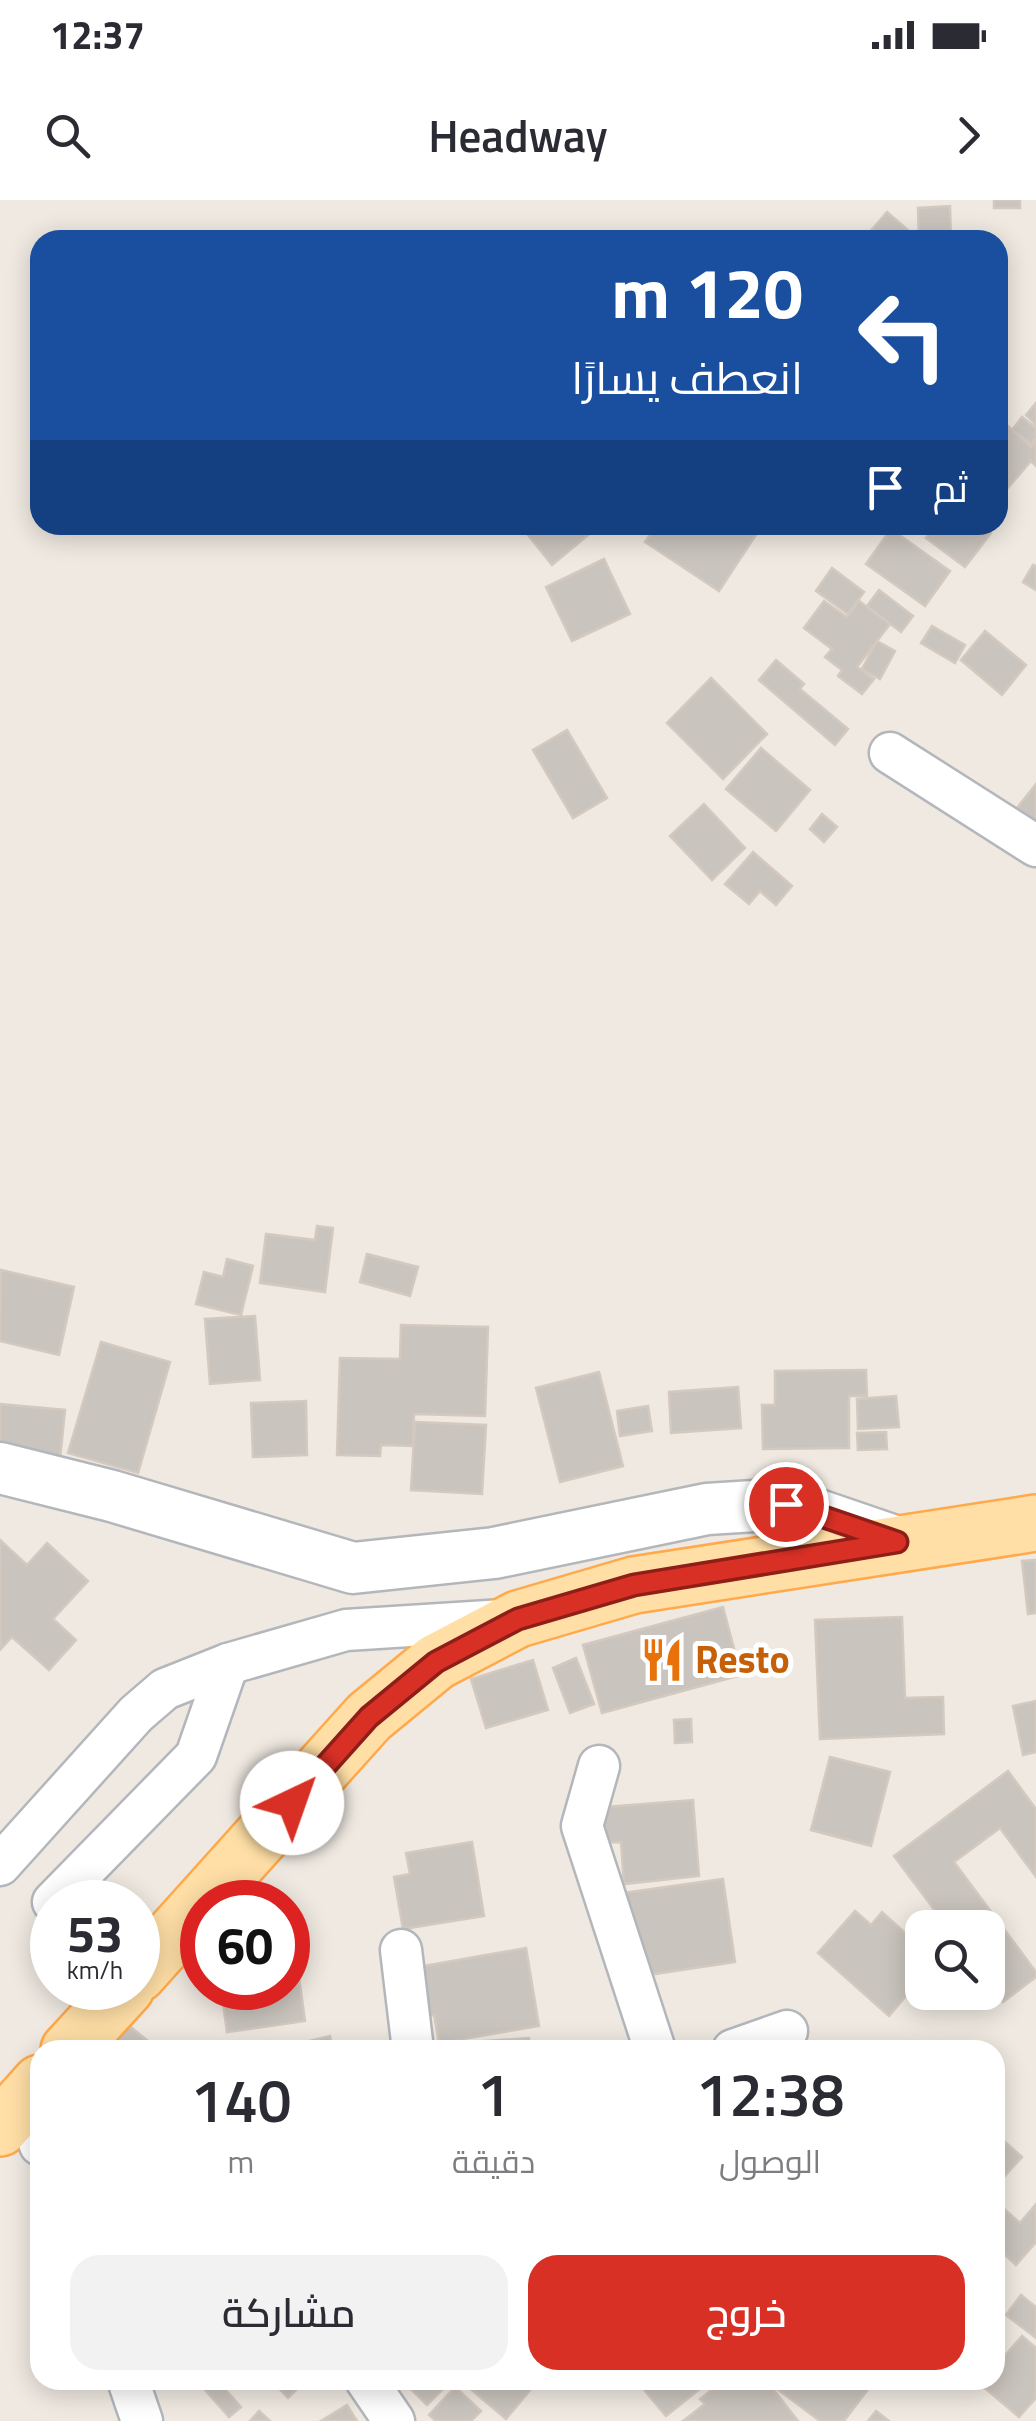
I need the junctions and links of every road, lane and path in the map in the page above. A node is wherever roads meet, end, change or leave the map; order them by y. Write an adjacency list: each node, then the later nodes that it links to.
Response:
1 (890, 753): 2 (street)
2 (1036, 846)
3 (0, 1468): 5 (street)
4 (1036, 1523): 5 (main road)
5 (897, 1542): 6 (main road)
6 (518, 1619): 7 (street); 11 (main road)
7 (228, 1664): 9 (street); 10 (street)
8 (600, 1766): 17 (street)
9 (0, 1866)
10 (74, 1880)
11 (160, 1950)
12 (401, 1950): 16 (street)
13 (106, 2010): 15 (main road)
14 (787, 2031): 18 (street)
15 (79, 2040)
16 (412, 2040)
17 (652, 2040)
18 (761, 2040)
19 (131, 2390): 21 (street)
20 (373, 2390): 22 (street)
21 (142, 2421)
22 (394, 2421)

